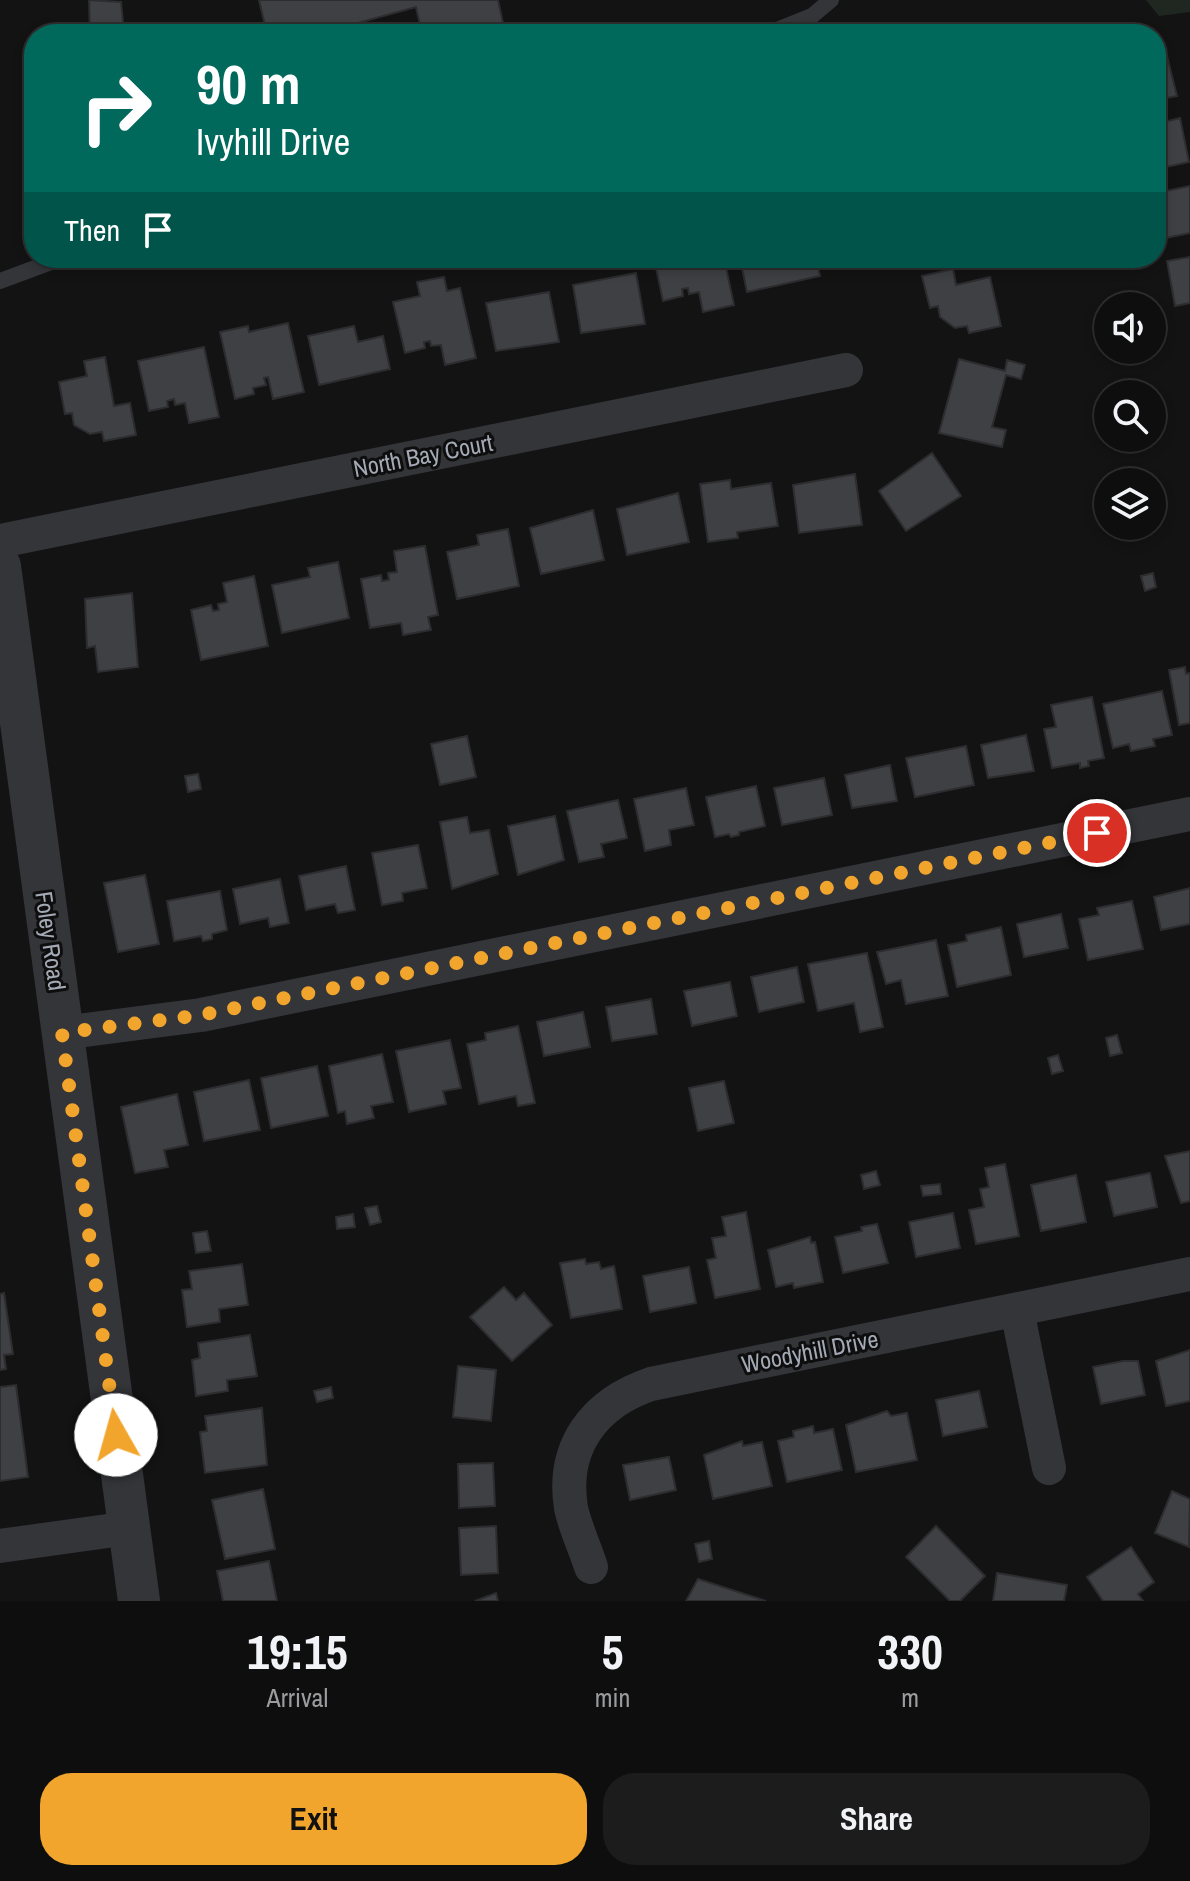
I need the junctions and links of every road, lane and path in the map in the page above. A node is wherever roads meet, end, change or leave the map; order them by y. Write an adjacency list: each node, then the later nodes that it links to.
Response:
1 (831, 0): 2 (lane)
2 (792, 24)
3 (35, 268): 4 (lane)
4 (0, 281)
5 (846, 370): 6 (street, North Bay Court)
6 (0, 541)
7 (0, 566): 9 (street, Foley Road)
8 (1190, 814): 9 (street)
9 (62, 1033): 13 (street, Foley Road)
10 (1190, 1274): 11 (street, Woodyhill Drive)
11 (1017, 1310): 12 (street); 15 (street, Woodyhill Drive)
12 (1049, 1468)
13 (129, 1528): 14 (street); 16 (street, Foley Road)
14 (0, 1546)
15 (591, 1567)
16 (139, 1601)

